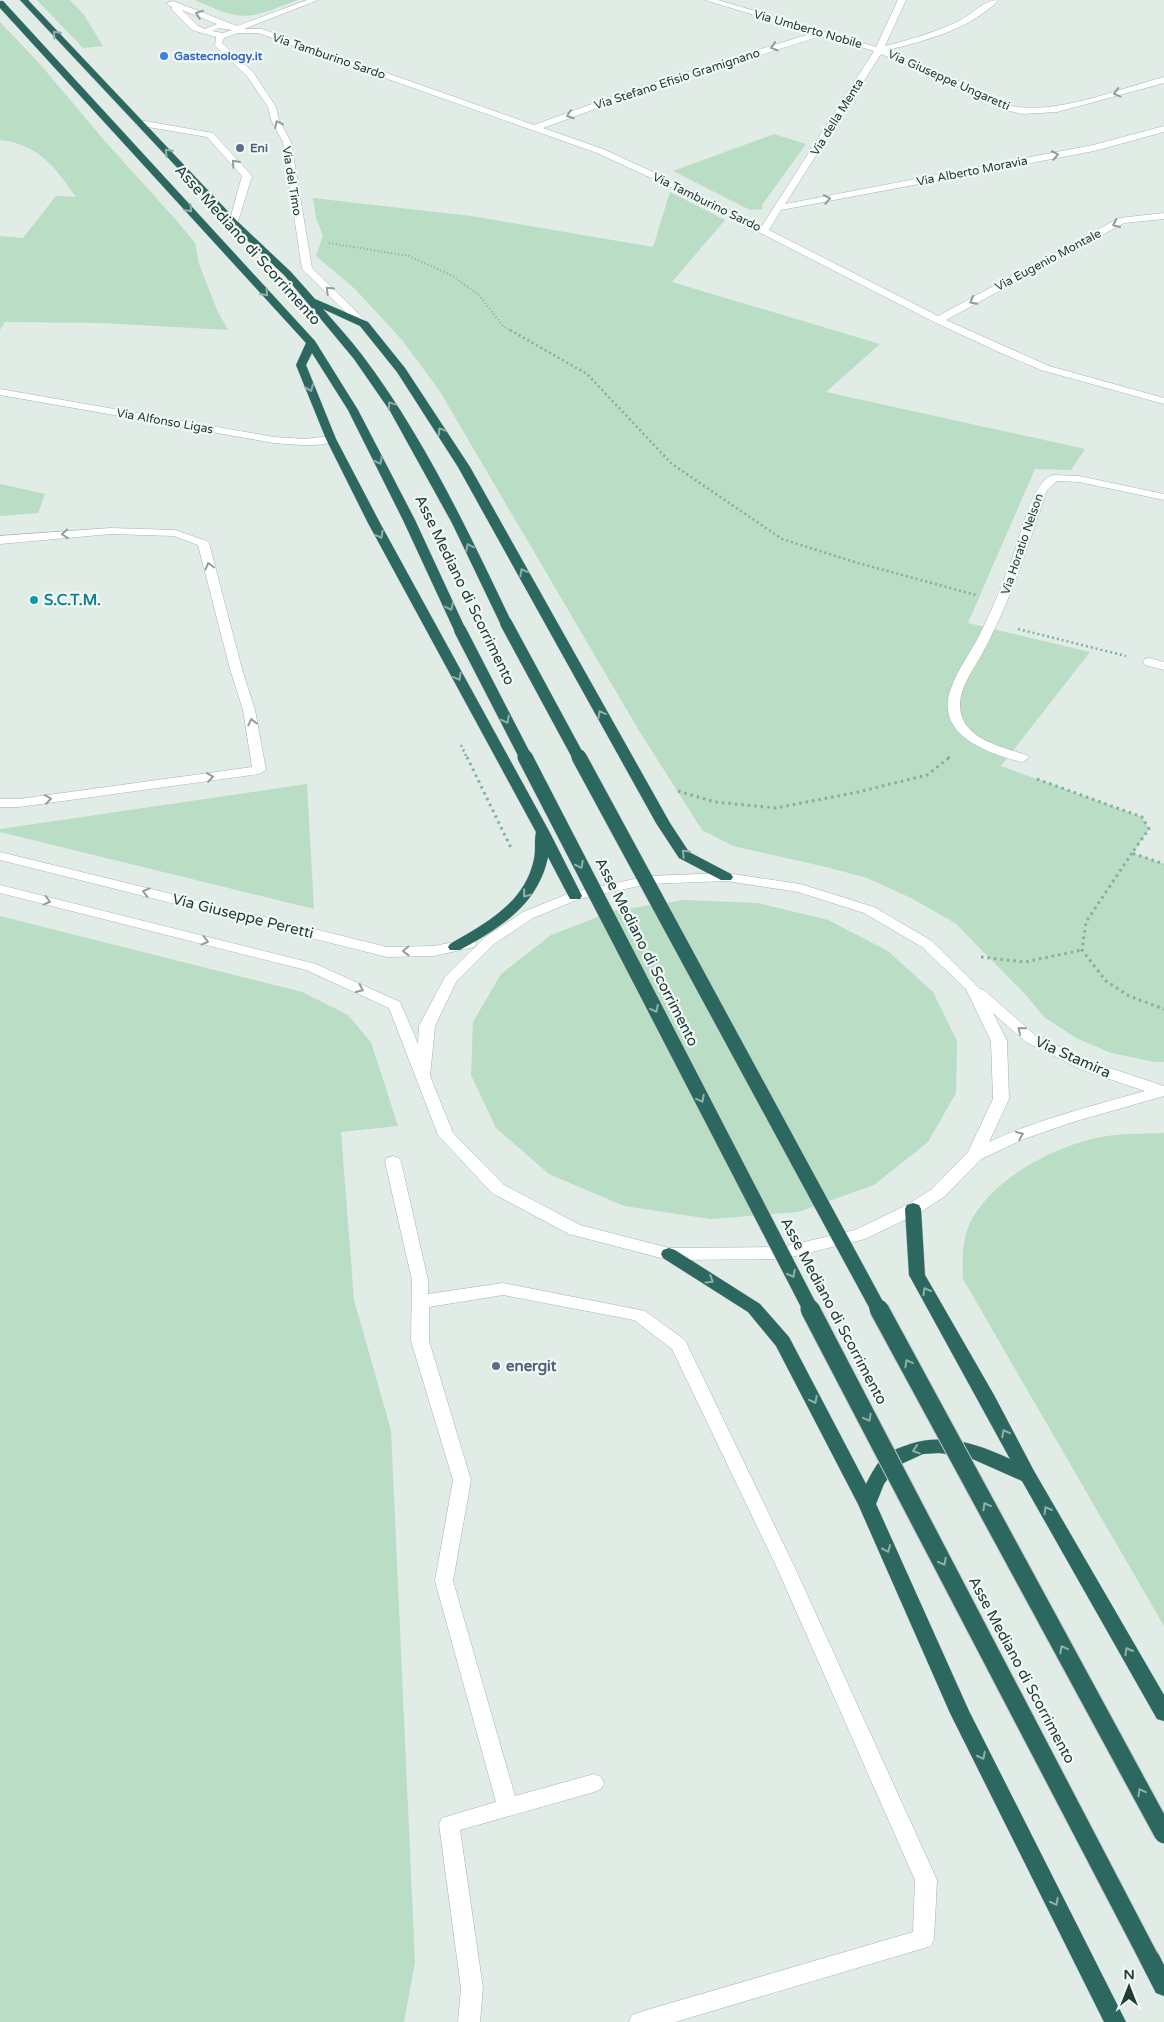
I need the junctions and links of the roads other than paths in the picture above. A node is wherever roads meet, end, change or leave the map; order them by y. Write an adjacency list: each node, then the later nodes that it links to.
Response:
1 (24, 0): 17 (highway, Asse Mediano di Scorrimento, one-way to 1)
2 (314, 0): 9 (street)
3 (709, 0): 11 (street, Via Umberto Nobile)
4 (902, 0): 13 (street, Via della Menta)
5 (995, 0): 14 (street)
6 (169, 2): 8 (street, one-way to 6); 10 (street)
7 (0, 3): 27 (highway, Asse Mediano di Scorrimento, one-way to 27)
8 (227, 25): 9 (street); 10 (street)
9 (238, 30): 12 (street); 18 (street, Via Tamburino Sardo)
10 (208, 32): 12 (street)
11 (821, 33): 15 (street, Via Umberto Nobile); 18 (street, Via Stefano Efisio Gramignano, one-way to 18)
12 (220, 36): 26 (street, Via del Timo, one-way to 12)
13 (886, 36): 14 (street); 15 (street, Via della Menta)
14 (922, 39): 15 (street)
15 (879, 50): 16 (street, Via Giuseppe Ungaretti, one-way to 15); 20 (street, Via della Menta)
16 (1164, 80)
17 (139, 123): 22 (highway, Asse Mediano di Scorrimento, one-way to 17); 22 (street, one-way to 17)
18 (534, 128): 23 (street, Via Tamburino Sardo)
19 (1164, 129): 20 (street, Via Alberto Moravia, one-way to 19)
20 (779, 208): 23 (street, Via della Menta)
21 (1164, 216): 25 (street, Via Eugenio Montale, one-way to 25)
22 (234, 223): 24 (highway, Asse Mediano di Scorrimento)
23 (764, 230): 25 (street, Via Tamburino Sardo)
24 (311, 300): 26 (highway); 57 (highway, Asse Mediano di Scorrimento, one-way to 24, bridge)
25 (938, 320): 29 (street, Via Tamburino Sardo)
26 (364, 324): 39 (highway, one-way to 26)
27 (311, 343): 30 (highway, one-way to 30); 58 (highway, Asse Mediano di Scorrimento, one-way to 58, bridge)
28 (0, 392): 30 (street, Via Alfonso Ligas)
29 (1164, 401)
30 (331, 439): 37 (highway, one-way to 37)
31 (1164, 497): 35 (street, Via Horatio Nelson)
32 (0, 540): 36 (street, one-way to 32)
33 (1149, 662): 34 (street)
34 (1164, 666)
35 (1022, 758)
36 (0, 803)
37 (542, 831): 41 (highway); 43 (highway, one-way to 43)
38 (0, 856): 43 (street, Via Giuseppe Peretti, one-way to 38)
39 (726, 877): 41 (street, Via Stamira); 44 (street, Via Stamira)
40 (0, 889): 45 (street, one-way to 45)
41 (575, 896): 42 (street, Via Stamira)
42 (488, 941): 43 (street, Via Giuseppe Peretti); 45 (street)
43 (455, 947)
44 (972, 987): 46 (street, Via Stamira, one-way to 44); 47 (street)
45 (423, 1074): 50 (street)
46 (1163, 1091): 47 (street, Via Stamira, one-way to 46)
47 (975, 1155): 49 (street)
48 (393, 1162): 51 (street)
49 (913, 1209): 50 (street); 52 (highway, one-way to 49)
50 (669, 1254): 53 (highway, one-way to 53)
51 (420, 1302): 56 (street); 60 (street)
52 (1028, 1476): 53 (highway, one-way to 53); 54 (highway, one-way to 52)
53 (867, 1504): 61 (highway, one-way to 61)
54 (1164, 1712)
55 (594, 1783): 56 (street)
56 (508, 1808): 59 (street)
57 (1164, 1834)
58 (1164, 1986)
59 (470, 2021)
60 (640, 2022)
61 (1115, 2022)

